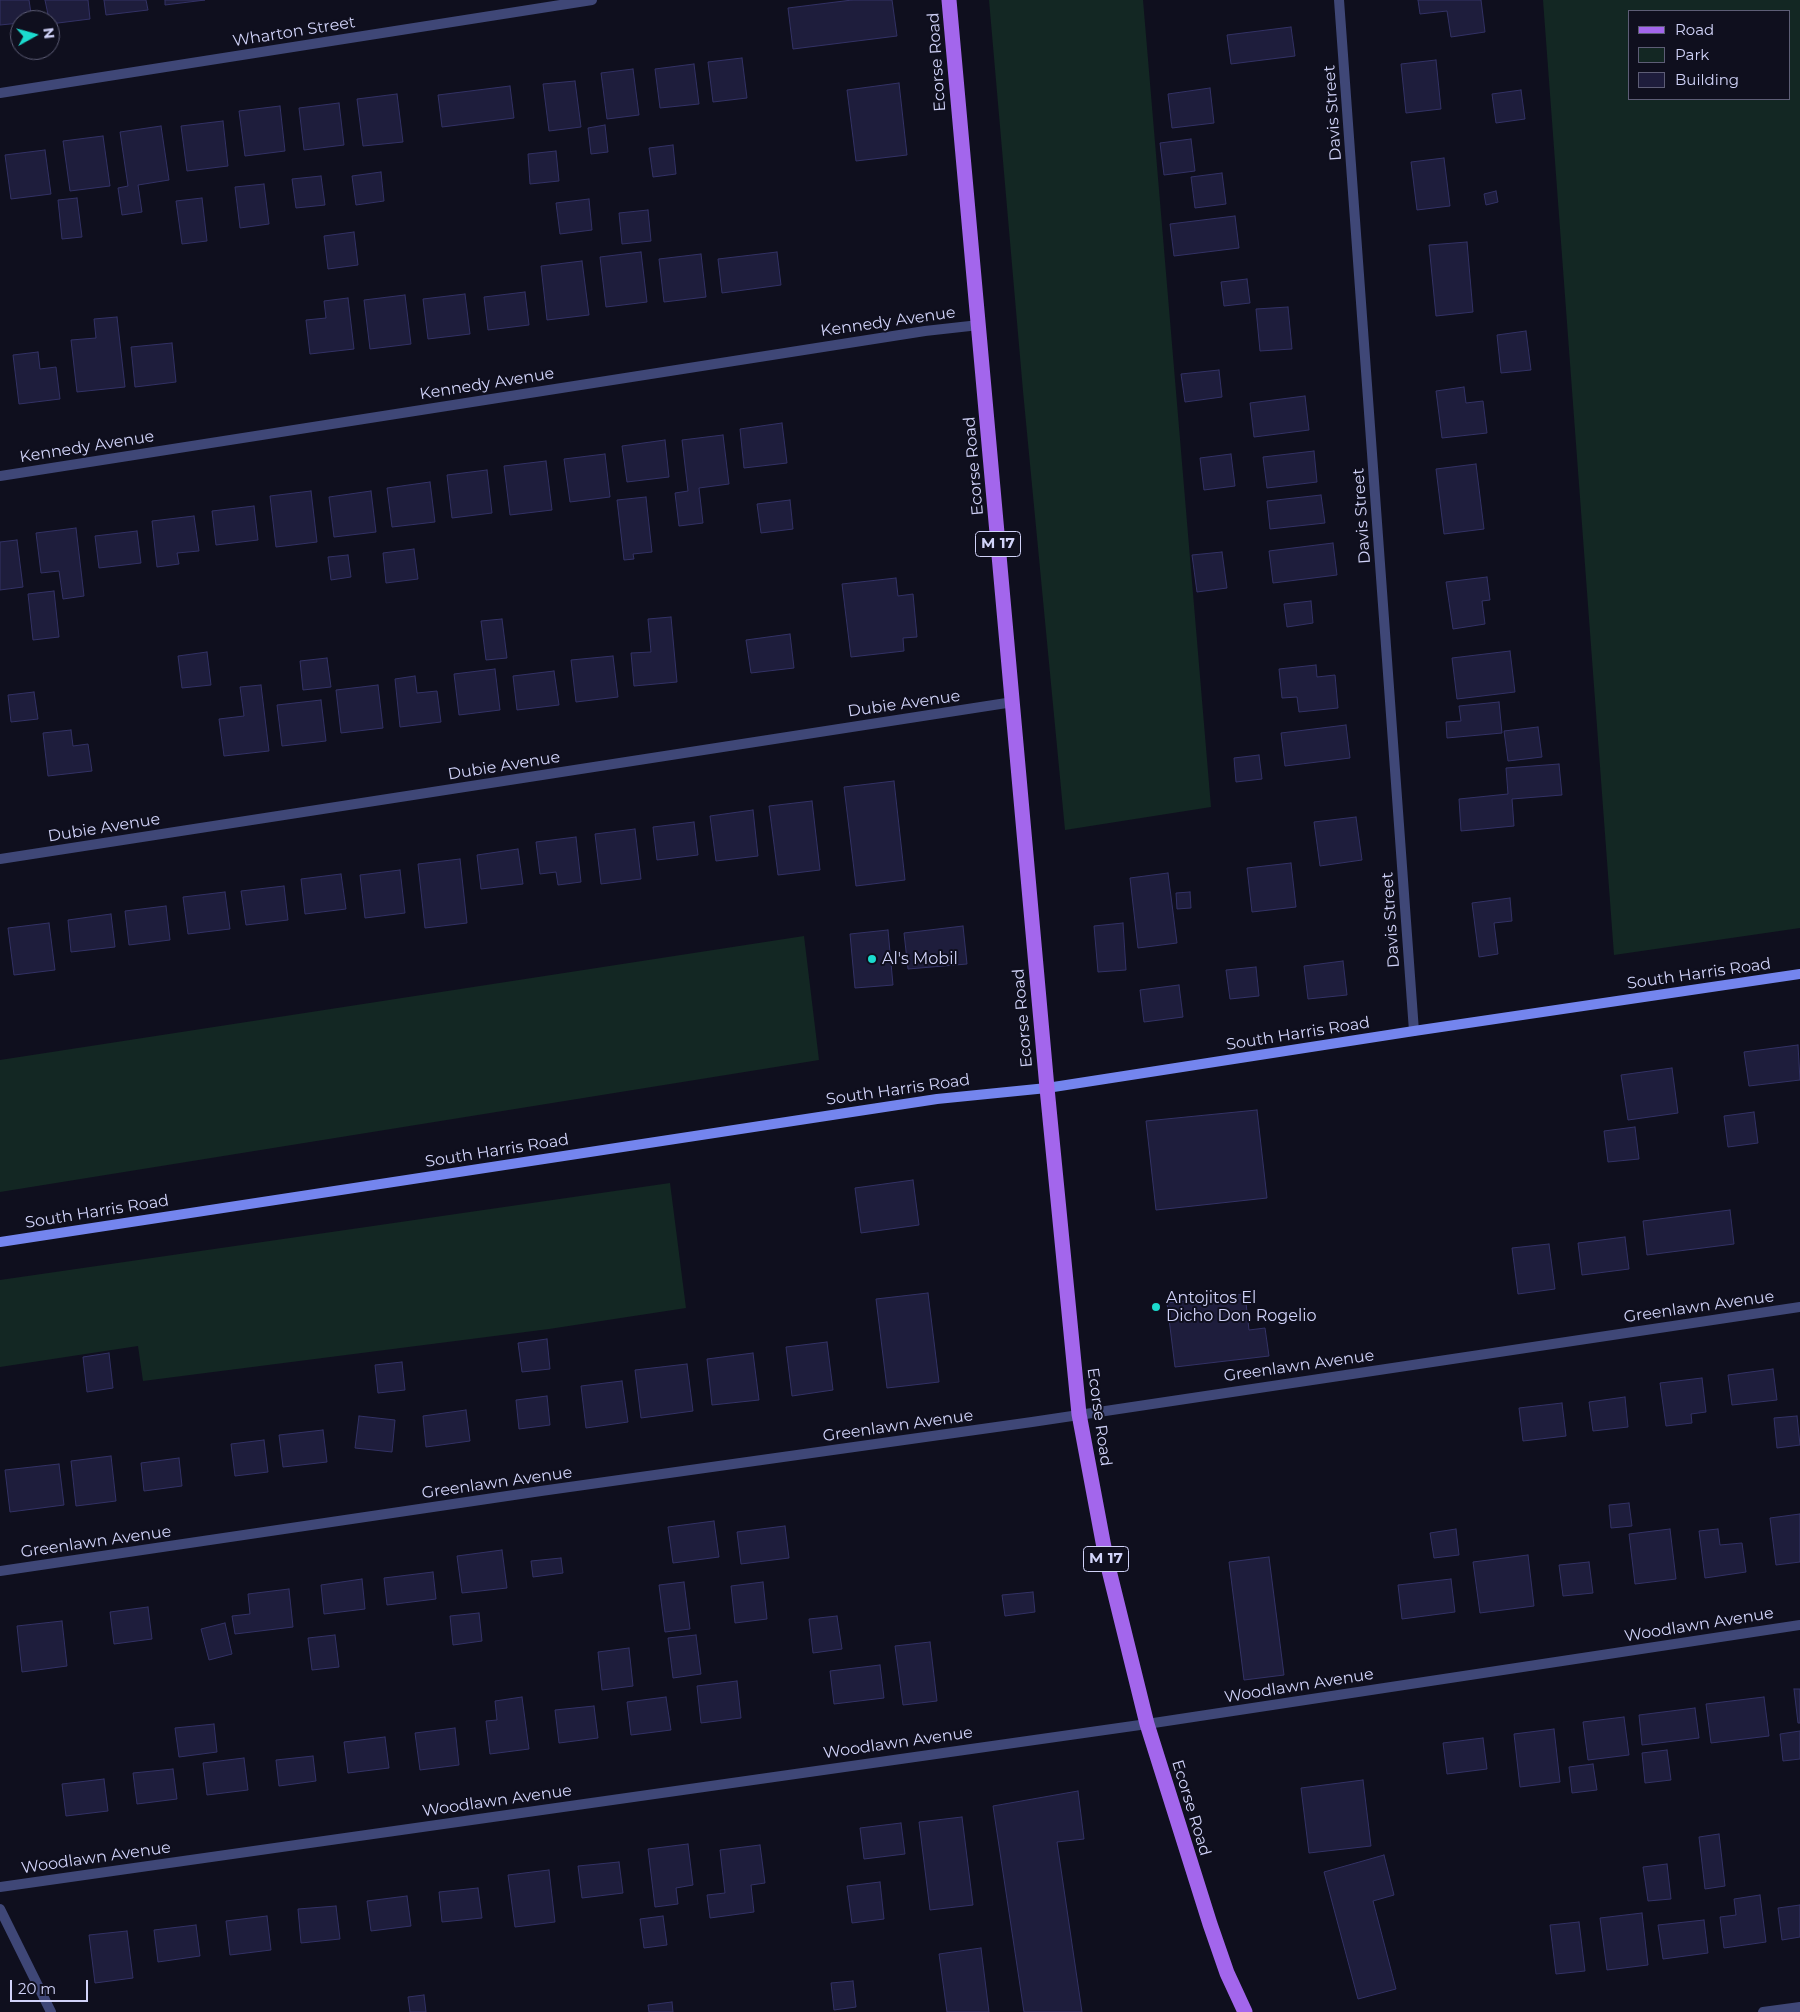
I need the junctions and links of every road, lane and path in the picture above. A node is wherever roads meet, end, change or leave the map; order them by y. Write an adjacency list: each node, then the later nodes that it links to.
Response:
1 (592, 0): 4 (street, Wharton Street)
2 (949, 0): 5 (main road, Ecorse Road / M 17)
3 (1340, 0): 10 (street, Davis Street)
4 (0, 93)
5 (979, 325): 6 (street, Kennedy Avenue); 7 (main road, Ecorse Road / M 17)
6 (0, 476)
7 (1012, 702): 8 (street, Dubie Avenue); 11 (main road, Ecorse Road / M 17)
8 (0, 859)
9 (1800, 974): 10 (main road, South Harris Road)
10 (1414, 1031): 11 (main road, South Harris Road)
11 (1047, 1088): 12 (main road, South Harris Road); 14 (main road, Ecorse Road / M 17)
12 (0, 1242)
13 (1800, 1307): 14 (street, Greenlawn Avenue)
14 (1079, 1414): 15 (street, Greenlawn Avenue); 17 (main road, Ecorse Road / M 17)
15 (0, 1571)
16 (1800, 1625): 17 (street, Woodlawn Avenue)
17 (1147, 1724): 18 (street, Woodlawn Avenue); 22 (main road, Ecorse Road / M 17)
18 (0, 1888)
19 (0, 1908): 21 (street)
20 (1800, 2007): 23 (street)
21 (51, 2012)
22 (1245, 2012)
23 (1763, 2012)

